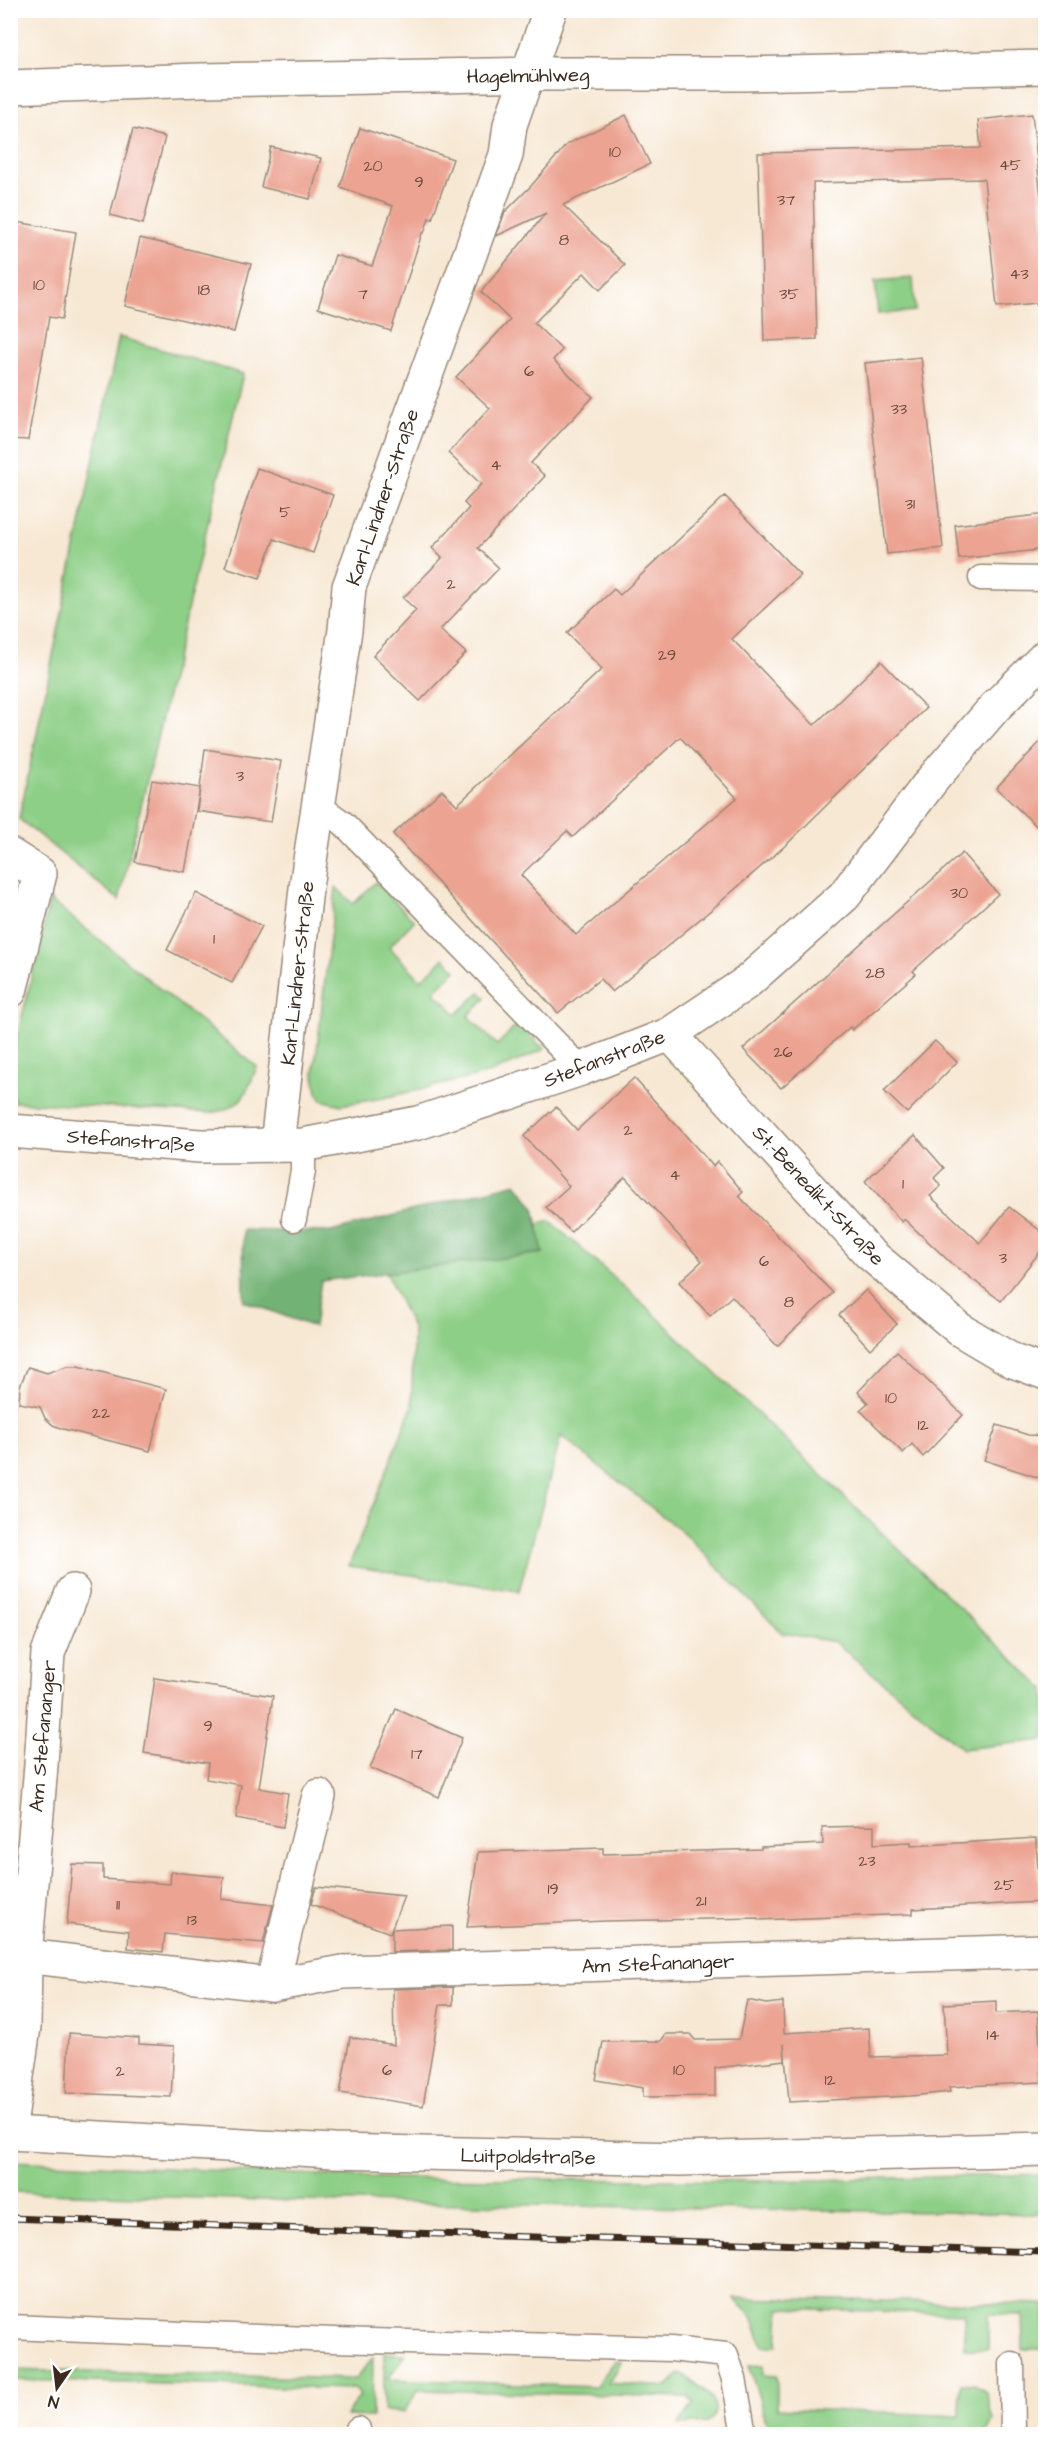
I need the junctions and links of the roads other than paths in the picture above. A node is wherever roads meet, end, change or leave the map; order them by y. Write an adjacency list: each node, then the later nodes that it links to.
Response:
1 (550, 10): 3 (street, Karl-Lindner-Straße)
2 (1046, 68): 3 (street, Hagelmühlweg)
3 (528, 74): 4 (street, Hagelmühlweg); 8 (street, Karl-Lindner-Straße)
4 (10, 87)
5 (981, 578): 6 (lane)
6 (1046, 579)
7 (1046, 656): 11 (street, Stefanstraße)
8 (319, 806): 12 (lane); 14 (street, Karl-Lindner-Straße)
9 (10, 855): 10 (street)
10 (10, 991)
11 (670, 1034): 12 (street, Stefanstraße); 16 (street, St.-Benedikt-Straße)
12 (581, 1069): 14 (street, Stefanstraße)
13 (10, 1131): 14 (street, Stefanstraße)
14 (290, 1145): 15 (lane)
15 (294, 1219)
16 (1046, 1373)
17 (73, 1591): 20 (street, Am Stefananger)
18 (319, 1796): 21 (street)
19 (1046, 1951): 21 (street, Am Stefananger)
20 (25, 1956): 21 (street, Am Stefananger); 22 (street, Am Stefananger)
21 (272, 1985)
22 (10, 2126)
23 (10, 2133): 24 (street, Luitpoldstraße)
24 (1046, 2149)
25 (10, 2327): 27 (lane)
26 (1012, 2364): 28 (lane)
27 (744, 2434)
28 (1013, 2434)

